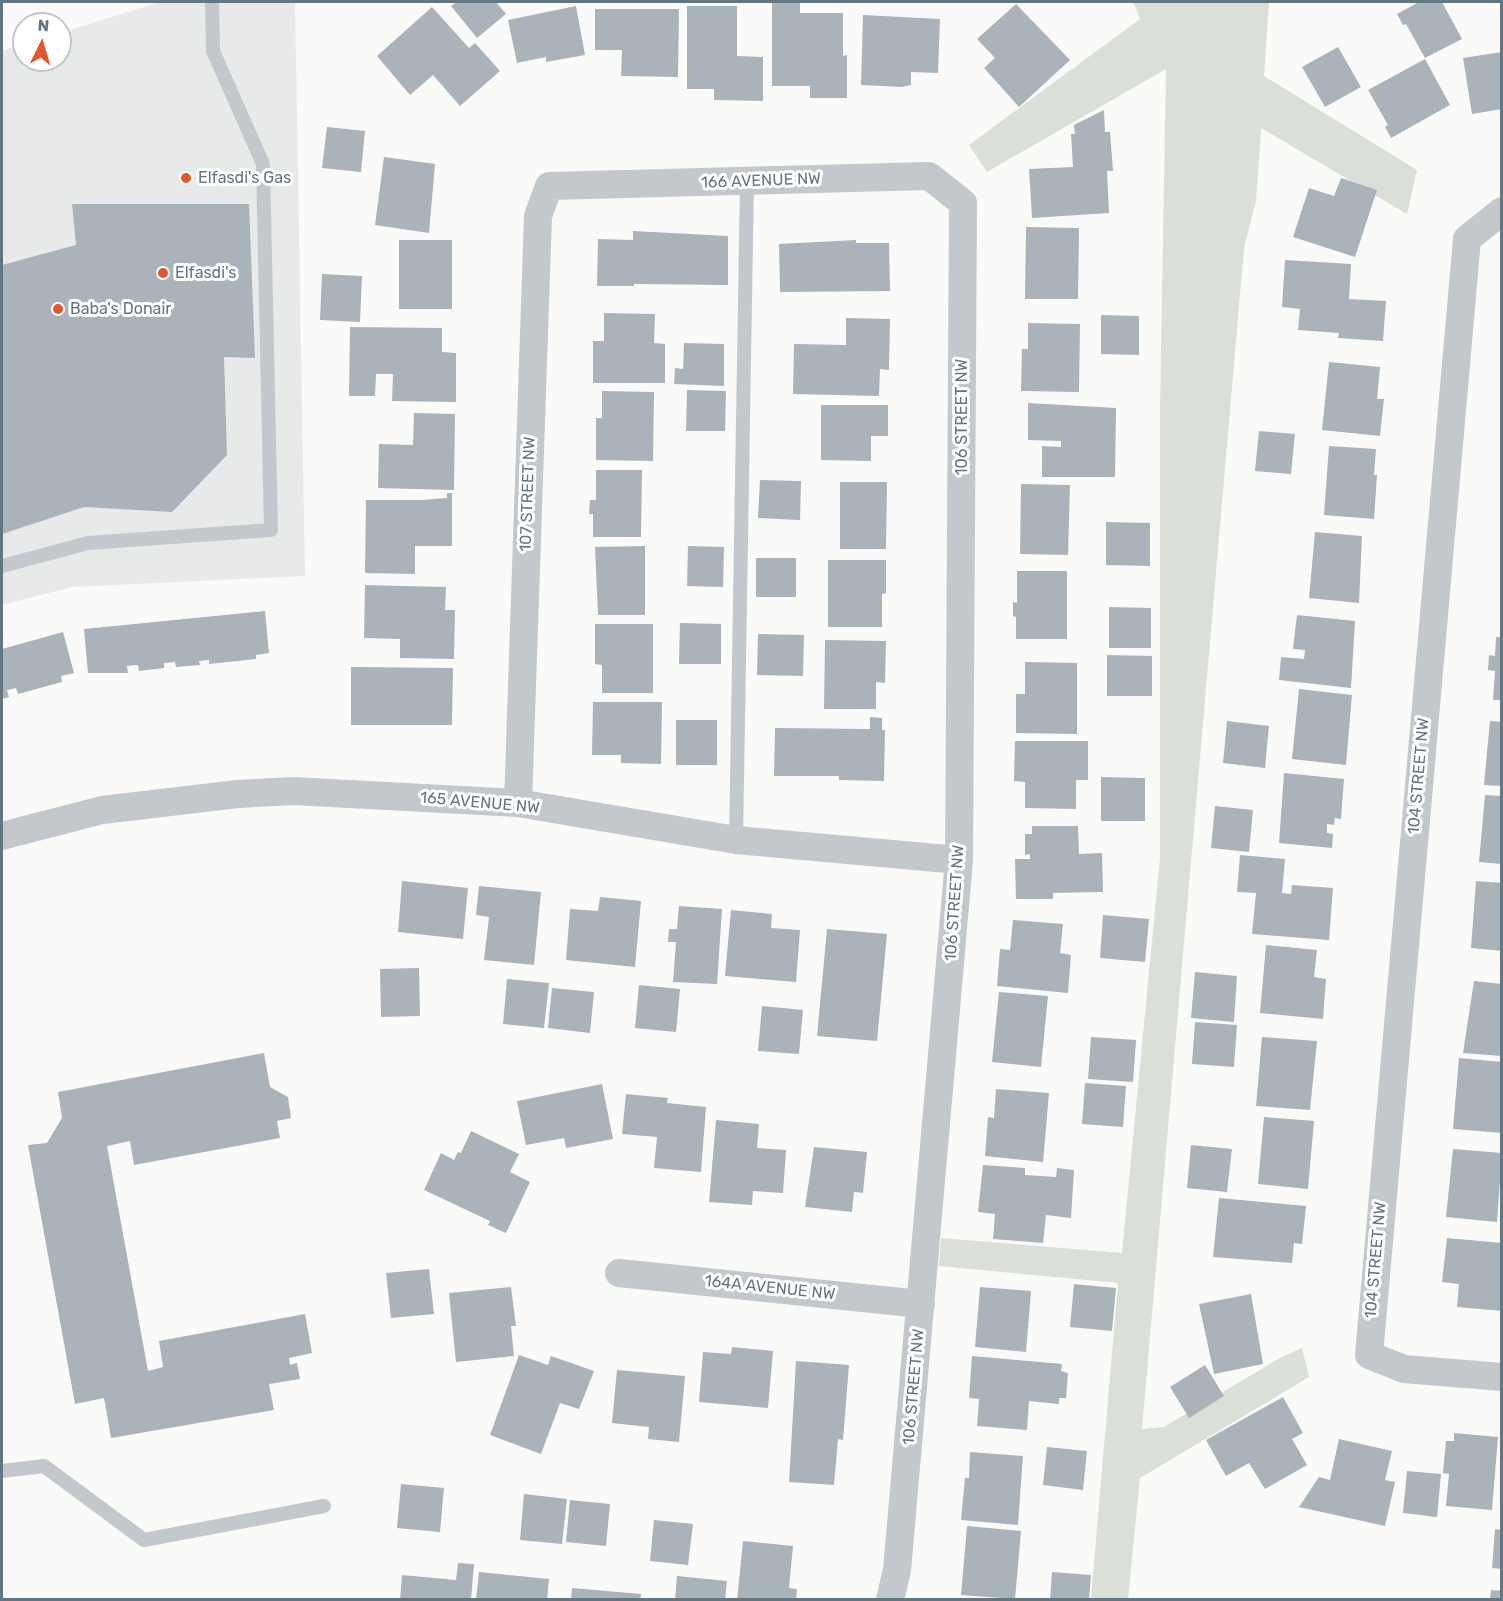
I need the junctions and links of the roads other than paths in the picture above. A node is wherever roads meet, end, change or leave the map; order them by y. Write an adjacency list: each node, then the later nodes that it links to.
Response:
1 (212, 2): 6 (lane)
2 (747, 181): 3 (street, 166 AVENUE NW); 4 (street, 166 AVENUE NW); 9 (lane)
3 (549, 186): 7 (street, 107 STREET NW)
4 (963, 203): 10 (street, 106 STREET NW)
5 (1501, 211): 13 (street, 104 STREET NW)
6 (2, 566)
7 (518, 803): 8 (street, 165 AVENUE NW); 9 (street, 165 AVENUE NW)
8 (2, 836)
9 (736, 840): 10 (street, 165 AVENUE NW)
10 (960, 860): 12 (street, 106 STREET NW)
11 (619, 1273): 12 (street, 164A AVENUE NW)
12 (921, 1304): 16 (street, 106 STREET NW)
13 (1502, 1377)
14 (2, 1471): 15 (lane)
15 (324, 1506)
16 (890, 1599)

